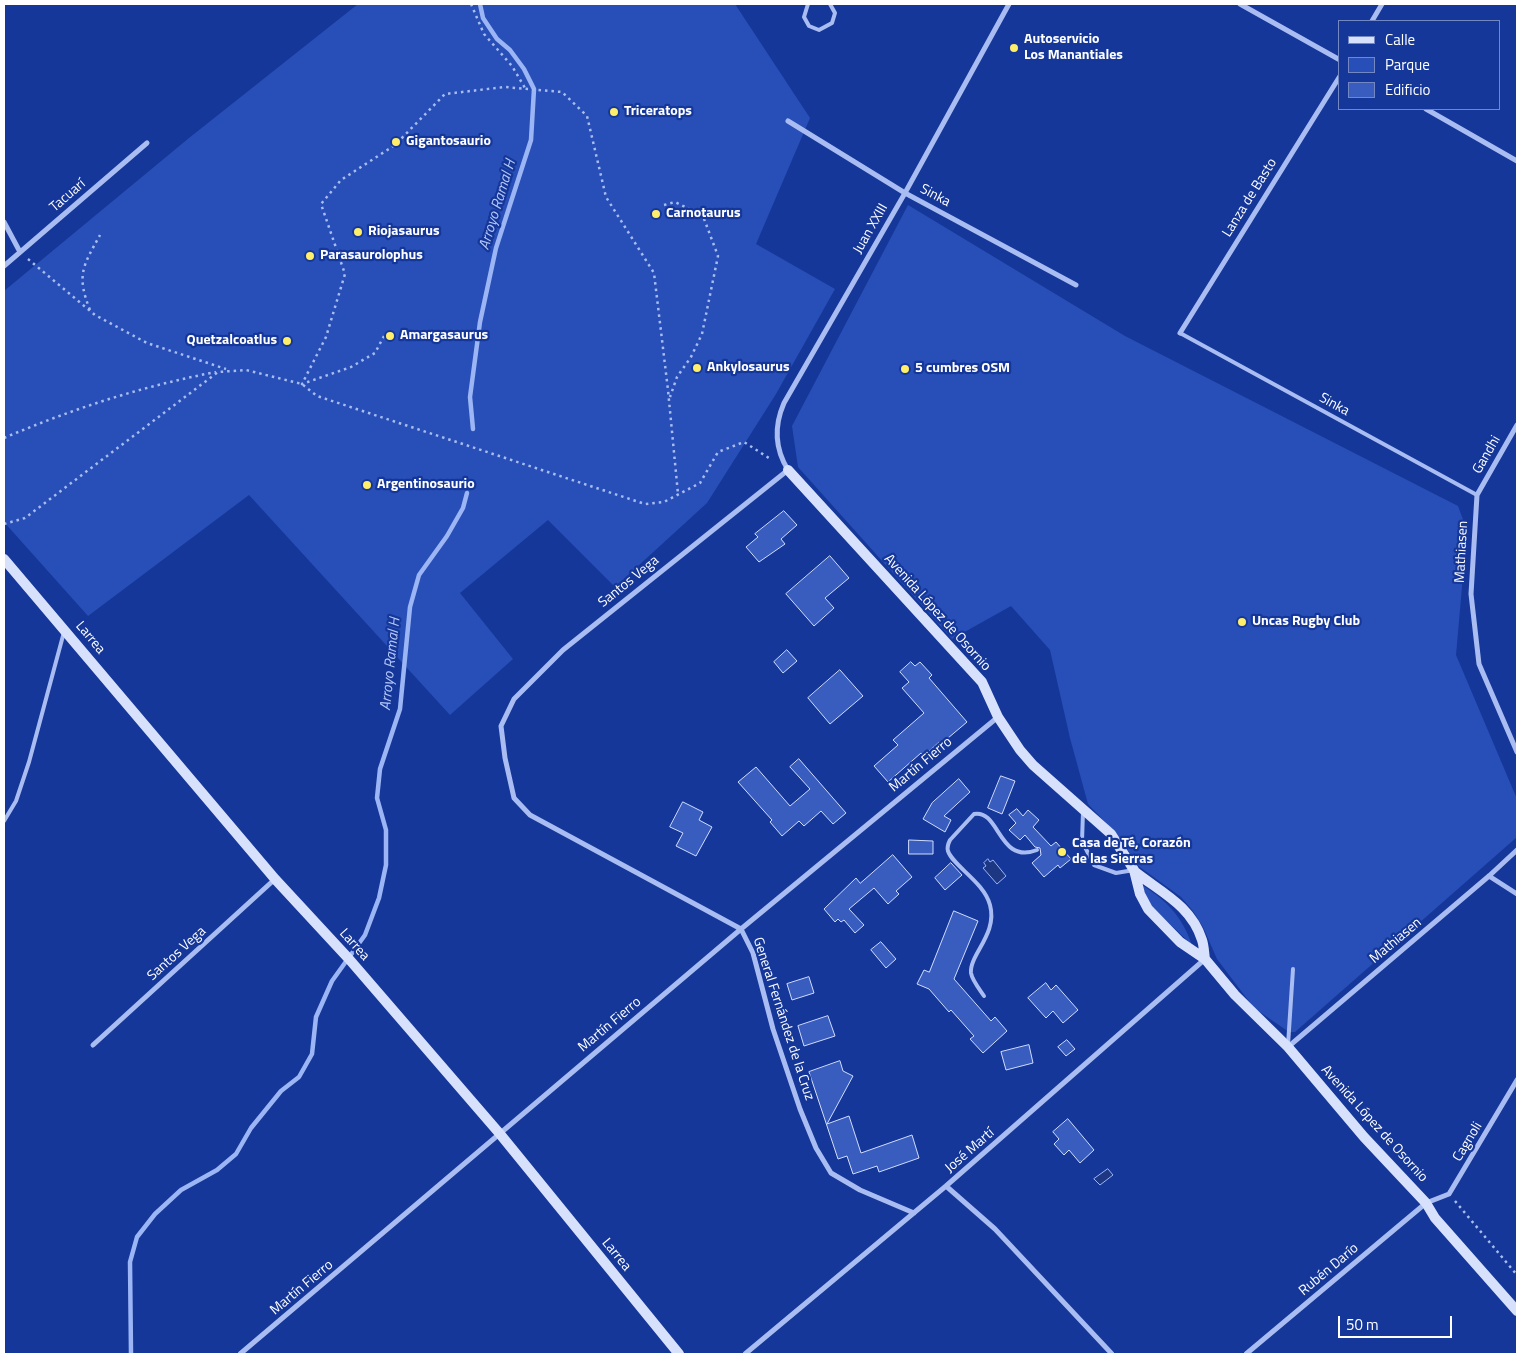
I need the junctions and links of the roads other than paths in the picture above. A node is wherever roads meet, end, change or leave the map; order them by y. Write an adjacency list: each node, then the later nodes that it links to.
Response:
1 (808, 4): 2 (lane)
2 (833, 4)
3 (1009, 4): 13 (street, Juan XXIII)
4 (1240, 4): 7 (street)
5 (1382, 4): 6 (street)
6 (1373, 20)
7 (1338, 59)
8 (1338, 79): 18 (street, Lanza de Basto)
9 (1428, 110): 12 (street)
10 (788, 121): 13 (street, Sinka)
11 (147, 143): 15 (street, Tacuarí)
12 (1517, 161)
13 (905, 193): 17 (street, Sinka); 20 (street, Juan XXIII)
14 (4, 222): 15 (street)
15 (20, 252): 16 (street, Tacuarí)
16 (4, 263)
17 (1076, 285)
18 (1180, 334): 21 (lane, Sinka)
19 (1517, 425): 21 (street, Gandhi)
20 (788, 470): 24 (street, Avenida López de Osornio); 25 (street, Santos Vega)
21 (1477, 495): 26 (street, Mathiasen)
22 (4, 559): 23 (street, Larrea)
23 (65, 630): 28 (lane); 33 (street, Larrea)
24 (998, 717): 27 (street, Avenida López de Osornio); 35 (street, Martín Fierro)
25 (501, 726): 35 (street, General Fernández de la Cruz)
26 (1517, 752)
27 (1083, 808): 31 (street, Avenida López de Osornio); 31 (lane)
28 (4, 821)
29 (1038, 850): 38 (lane)
30 (1517, 850): 32 (street, Mathiasen)
31 (1134, 870): 36 (street, Avenida López de Osornio); 36 (street, Avenida López de Osornio)
32 (1489, 876): 34 (street); 40 (street, Mathiasen)
33 (275, 879): 39 (street, Santos Vega); 42 (street, Larrea)
34 (1517, 894)
35 (741, 928): 42 (street, Martín Fierro); 45 (street, General Fernández de la Cruz)
36 (1205, 959): 40 (street, Avenida López de Osornio); 43 (street, José Martí)
37 (1293, 969): 40 (lane)
38 (984, 996)
39 (93, 1045)
40 (1288, 1047): 44 (street, Avenida López de Osornio)
41 (1517, 1080): 44 (street, Cagnoli)
42 (500, 1134): 47 (street, Martín Fierro); 48 (street, Larrea)
43 (946, 1186): 45 (street, José Martí); 50 (street)
44 (1426, 1203): 46 (street, Avenida López de Osornio); 51 (street, Rubén Darío)
45 (914, 1213): 49 (street, José Martí)
46 (1517, 1311)
47 (243, 1353)
48 (679, 1354)
49 (745, 1354)
50 (1112, 1354)
51 (1246, 1354)

